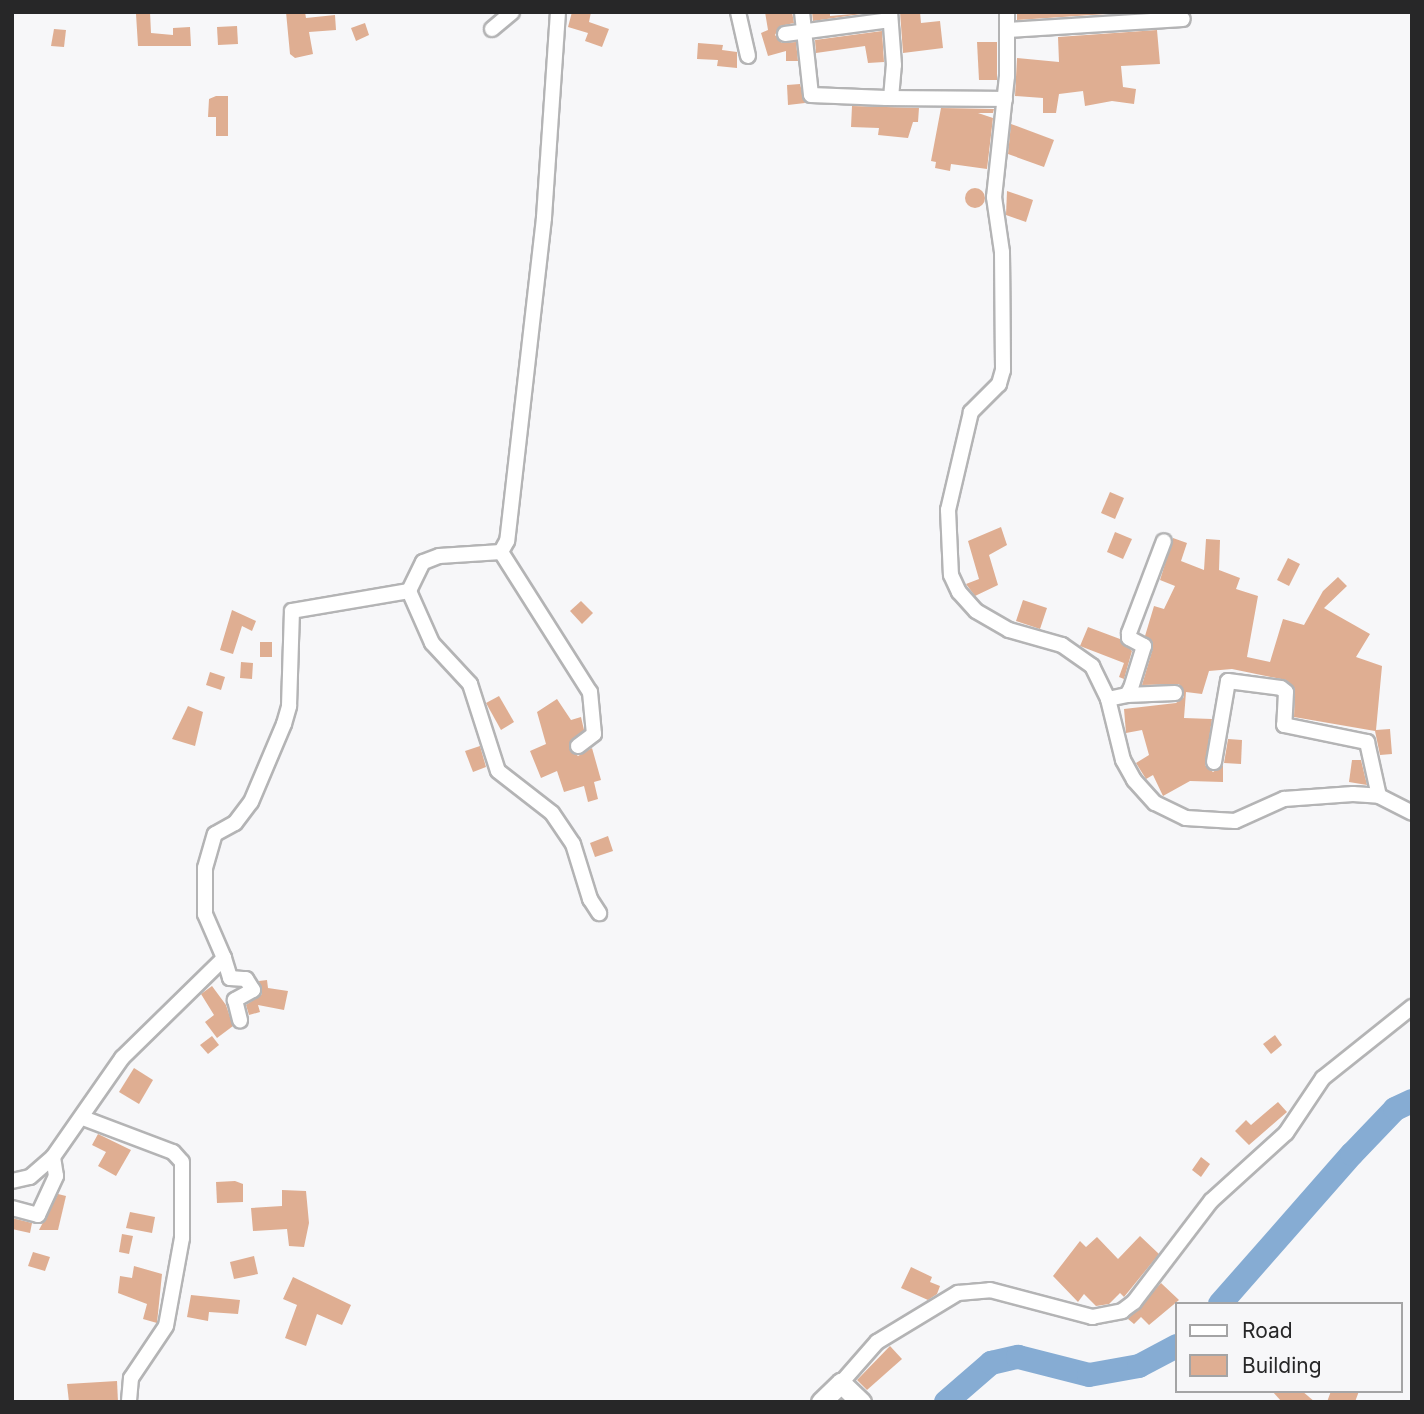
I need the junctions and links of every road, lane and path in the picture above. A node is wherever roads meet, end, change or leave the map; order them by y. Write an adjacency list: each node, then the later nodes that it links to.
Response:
1 (512, 12): 8 (street)
2 (558, 12): 16 (street)
3 (738, 12): 12 (street)
4 (802, 12): 10 (street)
5 (1007, 12): 9 (street)
6 (890, 16): 10 (street); 13 (street)
7 (1183, 19): 9 (street)
8 (492, 29)
9 (1008, 30): 14 (street)
10 (805, 32): 11 (street); 13 (street)
11 (785, 34)
12 (748, 56)
13 (891, 98): 14 (street)
14 (1005, 99): 20 (street)
15 (1164, 541): 19 (street)
16 (501, 552): 17 (street); 21 (street)
17 (409, 591): 25 (street); 26 (street)
18 (1175, 693): 19 (street)
19 (1127, 695): 20 (street)
20 (1108, 699): 23 (street)
21 (578, 746)
22 (1213, 762): 23 (street)
23 (1380, 796): 24 (street)
24 (1412, 813)
25 (599, 912)
26 (224, 958): 28 (street); 29 (street)
27 (1412, 1007): 33 (street)
28 (240, 1020)
29 (83, 1118): 30 (street); 34 (street)
30 (53, 1157): 31 (street); 32 (street)
31 (12, 1181)
32 (12, 1208)
33 (841, 1383): 35 (street); 36 (street)
34 (129, 1402)
35 (821, 1402)
36 (861, 1402)

